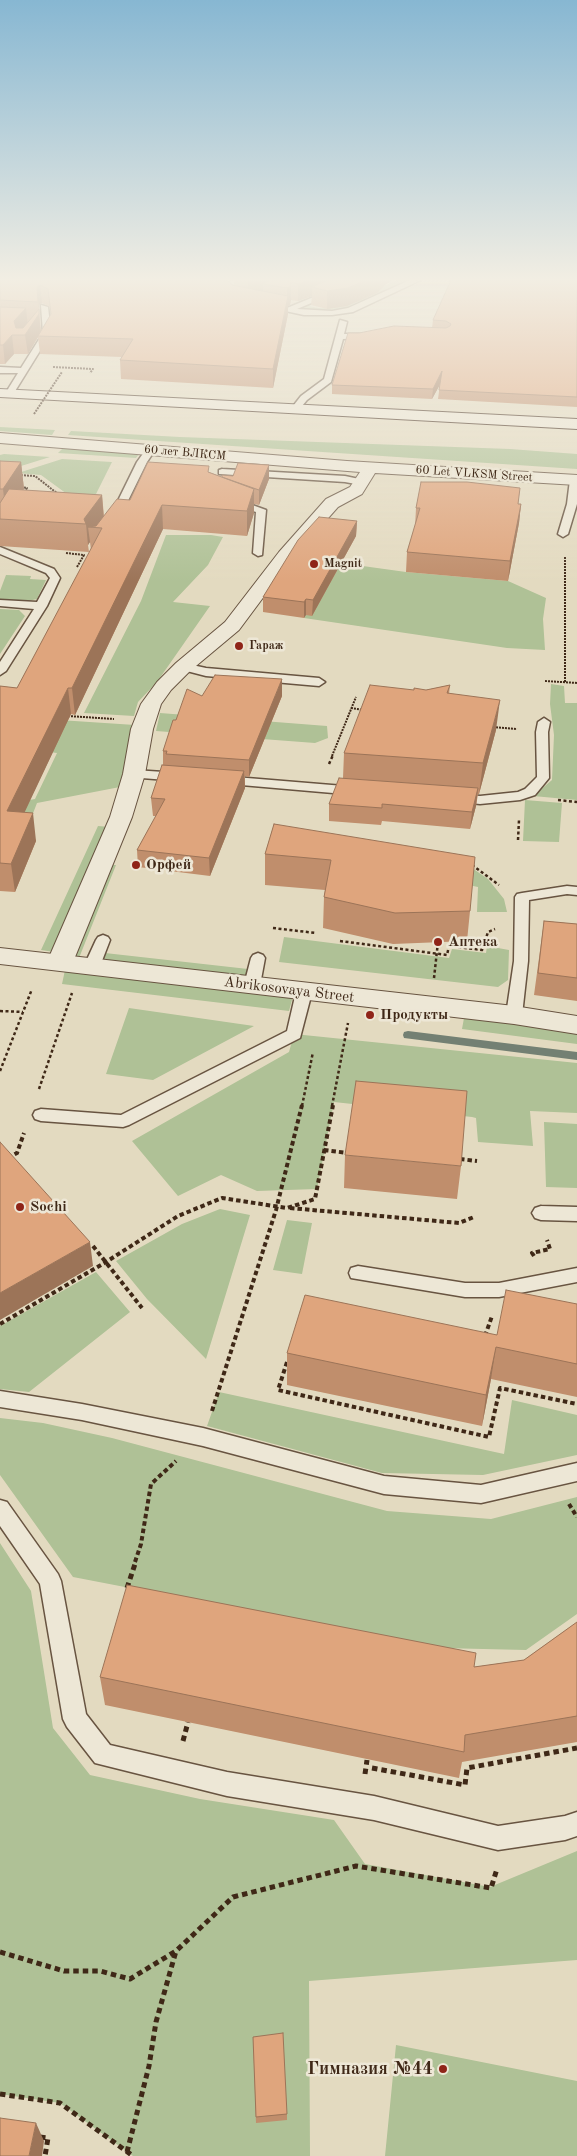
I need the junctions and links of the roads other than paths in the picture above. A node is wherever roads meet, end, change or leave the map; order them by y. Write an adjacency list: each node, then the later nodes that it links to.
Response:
1 (15, 381): 3 (lane)
2 (327, 381): 4 (lane)
3 (5, 394): 4 (street)
4 (294, 410): 5 (street)
5 (577, 424)
6 (0, 438): 7 (street, 60 лет ВЛКСМ)
7 (150, 450): 8 (street, 60 лет ВЛКСМ); 12 (lane)
8 (234, 457): 9 (street, 60 лет ВЛКСМ); 9 (lane)
9 (366, 475): 10 (street, 60 Let VLKSM Street); 18 (street)
10 (576, 480): 13 (lane)
11 (224, 498): 15 (lane)
12 (109, 526)
13 (563, 534)
14 (0, 550): 17 (lane)
15 (258, 553)
16 (0, 603): 17 (lane)
17 (41, 606): 19 (lane)
18 (183, 667): 20 (lane); 22 (street)
19 (0, 671)
20 (319, 682)
21 (543, 727): 26 (lane)
22 (134, 774): 23 (lane); 31 (street)
23 (188, 778)
24 (206, 779): 25 (lane)
25 (366, 791)
26 (442, 797)
27 (577, 891): 35 (lane)
28 (103, 940): 32 (lane)
29 (0, 956): 31 (street, Abrikosovaya Street)
30 (258, 958): 33 (lane)
31 (60, 962): 32 (street, Abrikosovaya Street)
32 (92, 966): 33 (street, Abrikosovaya Street)
33 (252, 986): 34 (street, Abrikosovaya Street)
34 (304, 992): 35 (street, Abrikosovaya Street); 37 (lane)
35 (514, 1016): 36 (street, Abrikosovaya Street)
36 (577, 1024)
37 (41, 1115)
38 (541, 1213): 39 (lane)
39 (577, 1214)
40 (358, 1273): 41 (lane)
41 (577, 1275)
42 (0, 1399): 43 (lane)
43 (577, 1472)
44 (0, 1509): 45 (lane)
45 (577, 1824)

